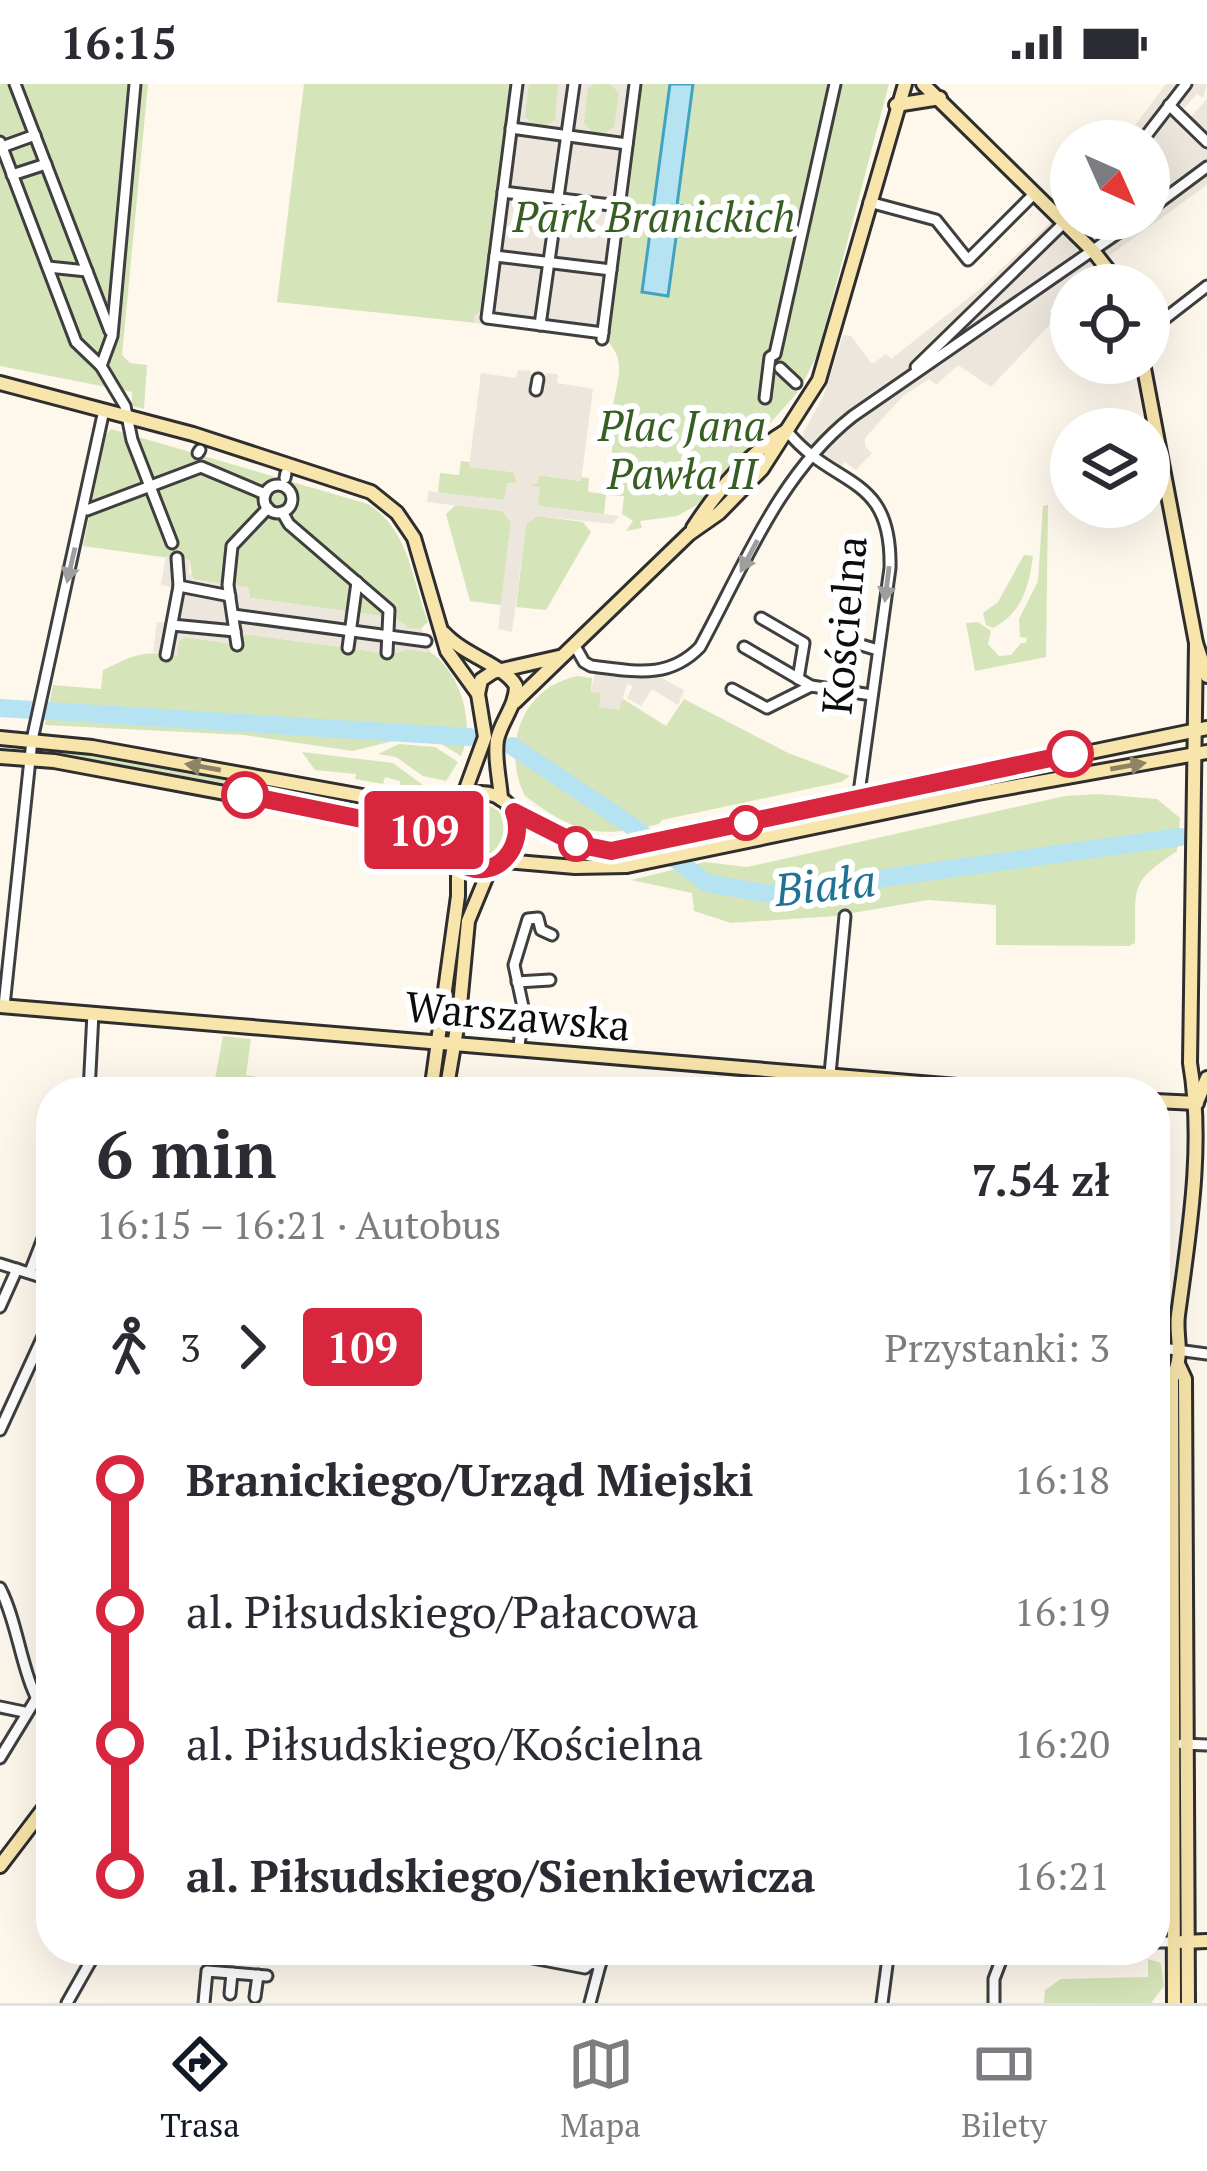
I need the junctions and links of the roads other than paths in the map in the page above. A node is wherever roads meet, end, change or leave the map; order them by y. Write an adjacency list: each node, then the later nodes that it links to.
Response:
1 (15, 84): 17 (street)
2 (135, 84): 45 (street)
3 (517, 84): 16 (street)
4 (574, 84): 18 (street)
5 (635, 84): 21 (street)
6 (835, 84): 47 (street)
7 (896, 84): 13 (main road)
8 (905, 84): 13 (main road)
9 (923, 84): 12 (main road)
10 (933, 84): 12 (main road)
11 (1186, 84): 14 (street)
12 (942, 98): 13 (main road); 26 (main road)
13 (896, 105): 29 (main road)
14 (1169, 105): 15 (street); 19 (street)
15 (1158, 120)
16 (511, 128): 18 (street); 25 (street)
17 (34, 135): 20 (street); 22 (street)
18 (566, 136): 21 (street); 28 (street)
19 (1207, 142)
20 (1, 144): 24 (street)
21 (627, 144): 30 (street)
22 (46, 164): 24 (street); 40 (street)
23 (1207, 167): 27 (street)
24 (12, 175): 39 (street)
25 (503, 192): 28 (street); 36 (street)
26 (1034, 194): 29 (street); 31 (main road)
27 (1170, 194)
28 (558, 199): 30 (street); 37 (street)
29 (868, 202): 55 (main road)
30 (619, 206): 41 (street)
31 (1050, 207)
32 (1050, 237): 51 (street)
33 (1084, 240): 35 (main road)
34 (1110, 240): 35 (street)
35 (1094, 252): 38 (main road); 51 (street)
36 (495, 256): 37 (street); 44 (street)
37 (548, 263): 41 (street); 44 (street)
38 (1103, 264)
39 (48, 267): 40 (street); 46 (street)
40 (87, 271): 45 (street)
41 (611, 271): 44 (street)
42 (1207, 286): 43 (street)
43 (1170, 315)
44 (540, 325)
45 (112, 336): 46 (street)
46 (101, 366): 54 (street)
47 (776, 369): 49 (street); 52 (street)
48 (0, 383): 53 (main road)
49 (796, 383)
50 (1147, 384): 76 (main road)
51 (895, 388): 56 (street)
52 (765, 398)
53 (104, 410): 54 (main road); 95 (street, one-way to 95)
54 (127, 416): 57 (street); 73 (main road)
55 (787, 431): 56 (street, Kościelna); 78 (main road)
56 (809, 455): 78 (street, one-way to 78); 81 (street, Kościelna, one-way to 81)
57 (150, 485): 58 (street); 60 (street); 62 (street)
58 (265, 494): 59 (street); 61 (street)
59 (268, 508): 61 (street); 66 (street)
60 (88, 510)
61 (282, 512): 64 (street)
62 (172, 543)
63 (173, 561): 65 (street)
64 (357, 582): 72 (street); 74 (street)
65 (179, 586): 66 (street); 70 (street)
66 (230, 596): 68 (street)
67 (855, 612): 81 (street)
68 (232, 615): 71 (street); 72 (street)
69 (761, 618): 87 (street)
70 (172, 625): 71 (street); 83 (street)
71 (235, 631): 77 (street)
72 (350, 631): 74 (street); 80 (street)
73 (442, 631): 85 (main road); 90 (main road)
74 (388, 636): 75 (street); 82 (street)
75 (425, 641)
76 (1196, 643): 86 (main road); 93 (main road)
77 (237, 644)
78 (575, 646): 84 (main road)
79 (744, 647): 87 (street)
80 (348, 648)
81 (878, 650): 91 (street, Kościelna)
82 (387, 653)
83 (166, 655)
84 (560, 657): 85 (main road); 92 (main road)
85 (500, 670): 90 (main road); 92 (main road)
86 (1207, 676)
87 (798, 679): 88 (street)
88 (811, 686): 89 (street); 91 (street)
89 (732, 688)
90 (478, 694): 102 (main road)
91 (872, 695): 101 (street, Kościelna)
92 (515, 702): 100 (main road)
93 (1201, 729): 96 (main road); 101 (main road)
94 (0, 738): 95 (main road)
95 (32, 740): 98 (street); 99 (main road, one-way to 95)
96 (1201, 753): 107 (main road, one-way to 96); 110 (main road)
97 (0, 757): 98 (main road)
98 (31, 758): 104 (main road); 114 (street)
99 (364, 796): 102 (main road); 104 (main road)
100 (501, 799): 102 (main road); 103 (main road)
101 (858, 800): 103 (main road)
102 (458, 801): 105 (main road)
103 (514, 812): 107 (main road)
104 (359, 818): 105 (main road)
105 (443, 838): 106 (main road)
106 (458, 862): 107 (main road); 116 (main road)
107 (497, 865): 117 (main road)
108 (845, 916): 119 (street)
109 (552, 935): 113 (street)
110 (1194, 952): 111 (main road); 126 (main road)
111 (1207, 969)
112 (550, 980): 113 (street)
113 (517, 982): 118 (street)
114 (2, 1006): 115 (main road, Warszawska)
115 (93, 1013): 116 (main road, Warszawska); 120 (street)
116 (437, 1041): 117 (main road, Warszawska); 121 (main road)
117 (455, 1042): 118 (main road, Warszawska); 122 (main road)
118 (519, 1048): 119 (main road, Warszawska)
119 (830, 1074): 123 (main road, Warszawska)
120 (89, 1077)
121 (433, 1077)
122 (449, 1077)
123 (859, 1077)
124 (1207, 1078): 126 (main road)
125 (1170, 1102): 126 (main road)
126 (1197, 1103): 136 (main road)
127 (36, 1257): 130 (street)
128 (0, 1264): 129 (street)
129 (17, 1270): 130 (street); 132 (street)
130 (30, 1272): 131 (street)
131 (36, 1274)
132 (0, 1307)
133 (36, 1351): 137 (street)
134 (1170, 1354): 136 (street)
135 (1207, 1354): 136 (street)
136 (1179, 1358): 138 (main road); 139 (main road)
137 (0, 1430)
138 (1172, 1511): 139 (main road)
139 (1181, 1587): 144 (main road)
140 (0, 1588): 141 (street)
141 (36, 1699): 143 (street)
142 (0, 1707): 143 (street)
143 (24, 1712): 146 (street)
144 (1182, 1744): 145 (street); 150 (main road)
145 (1207, 1745)
146 (0, 1758)
147 (36, 1819): 148 (main road)
148 (0, 1866)
149 (1170, 1942): 150 (street)
150 (1181, 1942): 151 (main road); 164 (main road); 165 (main road)
151 (1207, 1942)
152 (89, 1965): 159 (street)
153 (600, 1965): 161 (street)
154 (887, 1965): 162 (street)
155 (999, 1965): 163 (street)
156 (232, 1973): 157 (street); 158 (street); 160 (street)
157 (230, 1994)
158 (255, 1997)
159 (67, 2003)
160 (204, 2003)
161 (590, 2003)
162 (882, 2003)
163 (994, 2003)
164 (1174, 2003)
165 (1188, 2003)

